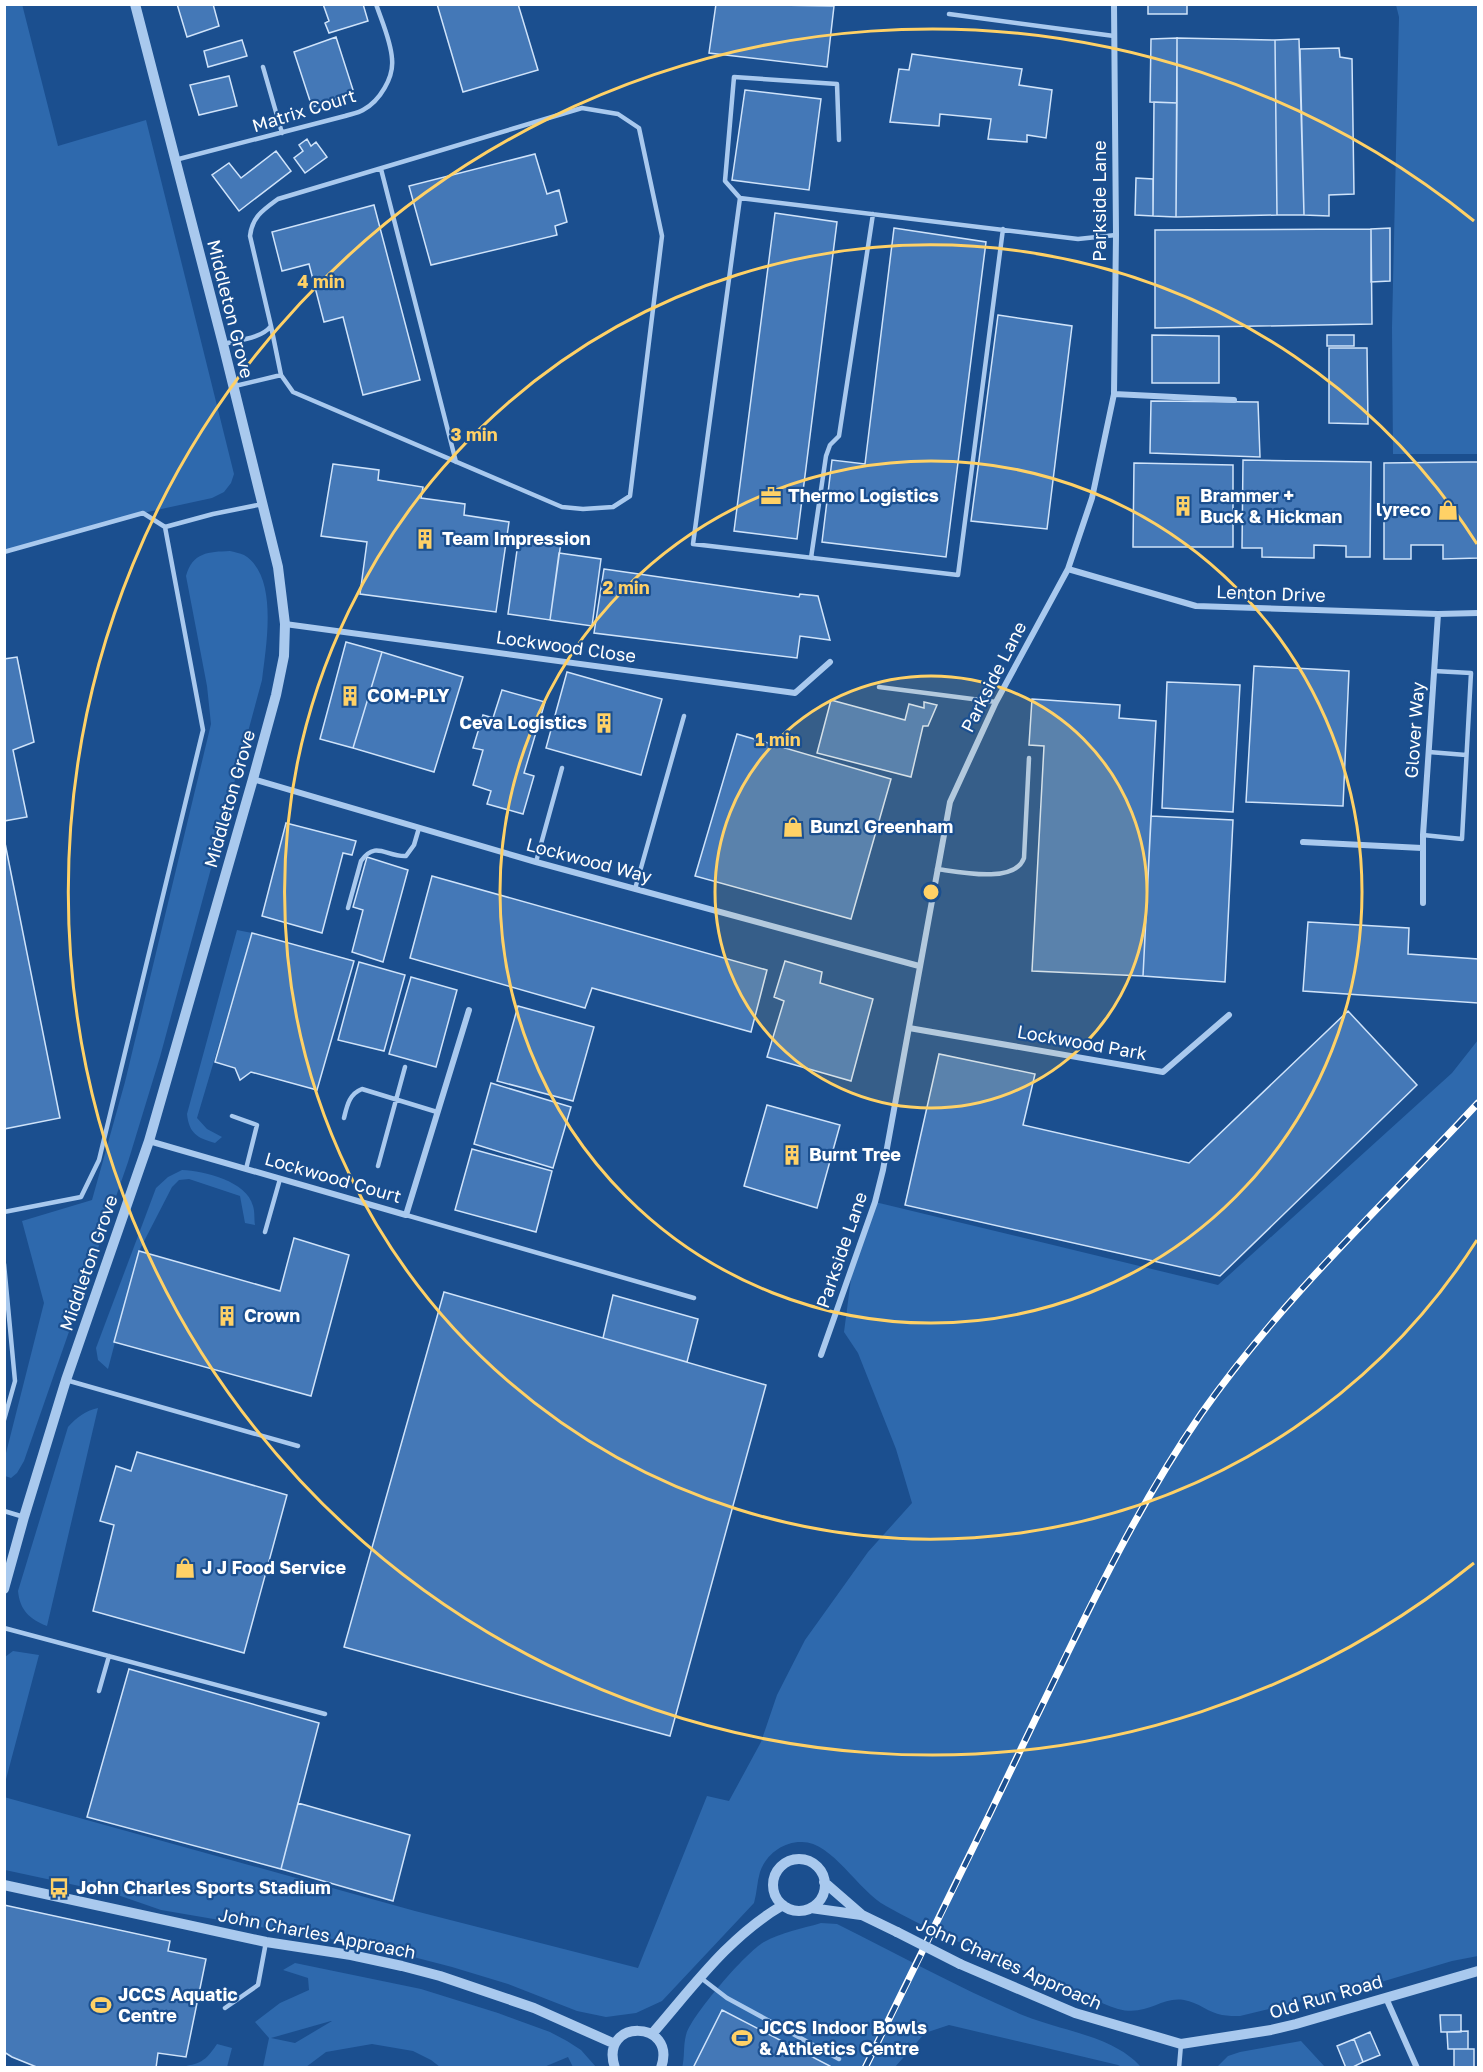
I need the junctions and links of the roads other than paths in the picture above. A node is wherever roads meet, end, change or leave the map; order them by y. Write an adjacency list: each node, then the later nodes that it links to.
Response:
1 (135, 4): 9 (street, Middleton Grove)
2 (376, 4): 7 (lane, Matrix Court)
3 (1114, 4): 5 (street, Parkside Lane)
4 (949, 14): 5 (lane)
5 (1114, 36): 14 (street, Parkside Lane)
6 (263, 67): 7 (lane)
7 (282, 133): 9 (lane, Matrix Court)
8 (839, 140): 11 (lane)
9 (175, 160): 16 (street, Middleton Grove)
10 (381, 169): 15 (lane); 21 (lane); 21 (lane)
11 (740, 198): 12 (lane); 25 (lane)
12 (873, 214): 13 (lane); 25 (lane)
13 (1003, 230): 14 (lane); 25 (lane)
14 (1116, 235): 19 (street, Parkside Lane)
15 (271, 326): 16 (lane); 17 (lane)
16 (223, 344): 18 (street, Middleton Grove)
17 (281, 375): 18 (lane); 21 (lane)
18 (232, 387): 22 (street, Middleton Grove)
19 (1114, 394): 20 (street); 26 (street, Parkside Lane)
20 (1234, 400)
21 (456, 462)
22 (263, 504): 23 (lane); 29 (street, Middleton Grove)
23 (165, 527): 24 (lane); 62 (lane)
24 (4, 552)
25 (811, 558)
26 (1068, 569): 28 (street, Lenton Drive); 33 (street, Parkside Lane)
27 (1479, 613): 28 (street, Lenton Drive)
28 (1438, 614): 31 (street, Glover Way)
29 (285, 624): 30 (street, Lockwood Close); 39 (street, Middleton Grove)
30 (830, 662)
31 (1434, 671): 35 (street, Glover Way); 36 (lane)
32 (879, 687): 33 (lane)
33 (996, 702): 45 (street, Parkside Lane)
34 (684, 716): 46 (lane)
35 (1429, 752): 36 (lane); 41 (street, Glover Way)
36 (1466, 755): 41 (lane)
37 (1029, 758): 45 (lane)
38 (562, 768): 44 (lane)
39 (253, 779): 40 (street, Lockwood Way); 58 (street, Middleton Grove)
40 (419, 828): 44 (street, Lockwood Way); 48 (lane)
41 (1423, 835): 43 (street, Glover Way)
42 (1303, 842): 43 (street)
43 (1422, 848): 47 (street, Glover Way)
44 (536, 862): 46 (street, Lockwood Way)
45 (937, 869): 49 (street, Parkside Lane)
46 (636, 889): 49 (street, Lockwood Way)
47 (1423, 903)
48 (348, 908)
49 (919, 966): 52 (street, Parkside Lane)
50 (469, 1010): 55 (street, Lockwood Court)
51 (1229, 1015): 52 (street, Lockwood Park)
52 (909, 1028): 67 (street, Parkside Lane)
53 (405, 1067): 54 (lane)
54 (396, 1099): 55 (lane); 57 (lane); 59 (lane)
55 (437, 1112): 63 (street, Lockwood Court)
56 (232, 1116): 60 (lane)
57 (344, 1118)
58 (149, 1141): 60 (street, Lockwood Court); 68 (street, Middleton Grove)
59 (378, 1166)
60 (246, 1169): 61 (street, Lockwood Court)
61 (280, 1179): 63 (street, Lockwood Court); 64 (lane)
62 (4, 1212)
63 (406, 1215): 66 (lane)
64 (265, 1232)
65 (4, 1264): 69 (lane)
66 (694, 1298)
67 (821, 1355)
68 (66, 1380): 70 (lane); 72 (street, Middleton Grove)
69 (4, 1420)
70 (298, 1446)
71 (4, 1511): 72 (lane)
72 (24, 1517): 73 (street, Middleton Grove)
73 (4, 1589)
74 (4, 1628): 75 (lane)
75 (108, 1656): 76 (lane); 77 (lane)
76 (99, 1691)
77 (325, 1714)
78 (825, 1882): 80 (street, John Charles Approach); 81 (street); 82 (street, John Charles Approach)
79 (4, 1885): 83 (street, John Charles Approach)
80 (783, 1905): 81 (street, John Charles Approach); 85 (street)
81 (811, 1908): 82 (street, John Charles Approach)
82 (862, 1915): 90 (street, John Charles Approach, bridge)
83 (266, 1942): 87 (lane); 89 (street, John Charles Approach)
84 (1479, 1971): 86 (street, Old Run Road)
85 (701, 1978): 88 (street); 91 (lane)
86 (1386, 1998): 90 (street, Old Run Road); 95 (street)
87 (225, 2008)
88 (652, 2034): 89 (street); 93 (street)
89 (615, 2044): 92 (street)
90 (1181, 2044): 94 (lane)
91 (839, 2059)
92 (615, 2067)
93 (661, 2067)
94 (1179, 2067)
95 (1417, 2067)

